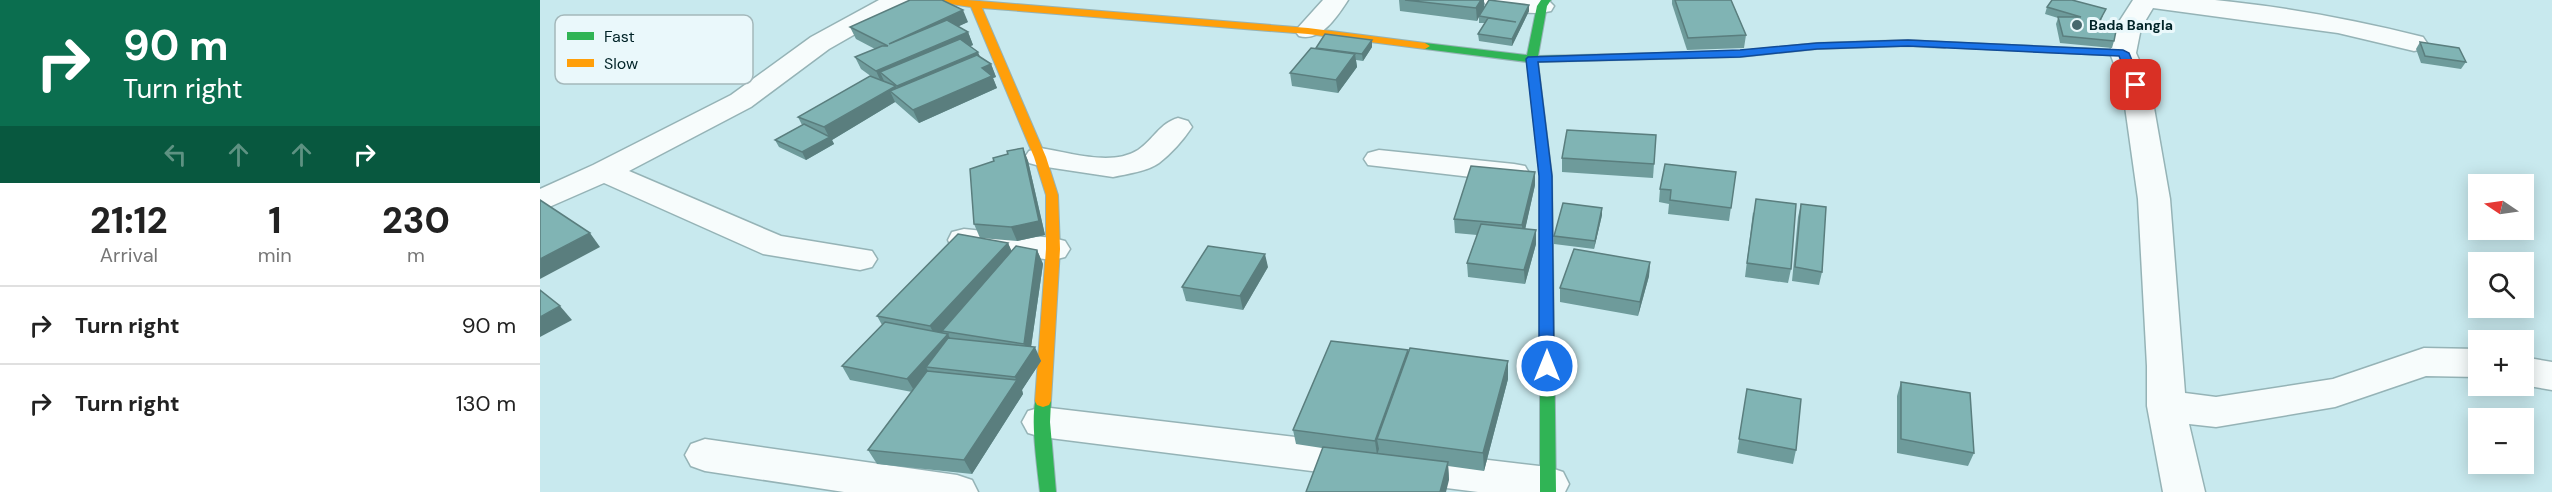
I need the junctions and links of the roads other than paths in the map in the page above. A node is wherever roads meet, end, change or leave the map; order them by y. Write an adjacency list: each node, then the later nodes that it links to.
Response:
1 (897, 0): 17 (street)
2 (944, 0): 8 (street)
3 (1336, 0): 10 (street)
4 (1495, 0): 7 (street)
5 (2145, 0): 12 (street)
6 (2151, 0): 11 (street)
7 (1544, 3): 13 (street)
8 (975, 4): 9 (street); 15 (street)
9 (1019, 4): 10 (street)
10 (1308, 31): 13 (street)
11 (2414, 43)
12 (2123, 53): 13 (street); 28 (street)
13 (1532, 59): 18 (street)
14 (1178, 127): 15 (street)
15 (1040, 157): 23 (street)
16 (1379, 159): 18 (street)
17 (604, 172): 20 (street); 24 (street)
18 (1546, 176): 31 (street)
19 (540, 177): 20 (street)
20 (575, 184): 21 (street)
21 (540, 201)
22 (957, 239): 23 (street)
23 (1053, 249): 29 (street)
24 (860, 260)
25 (2468, 362): 28 (street)
26 (2534, 373): 27 (street)
27 (2552, 376)
28 (2166, 406): 34 (street)
29 (1042, 422): 31 (street); 33 (street)
30 (705, 455): 32 (street)
31 (1548, 488)
32 (957, 492)
33 (1048, 492)
34 (2184, 492)

